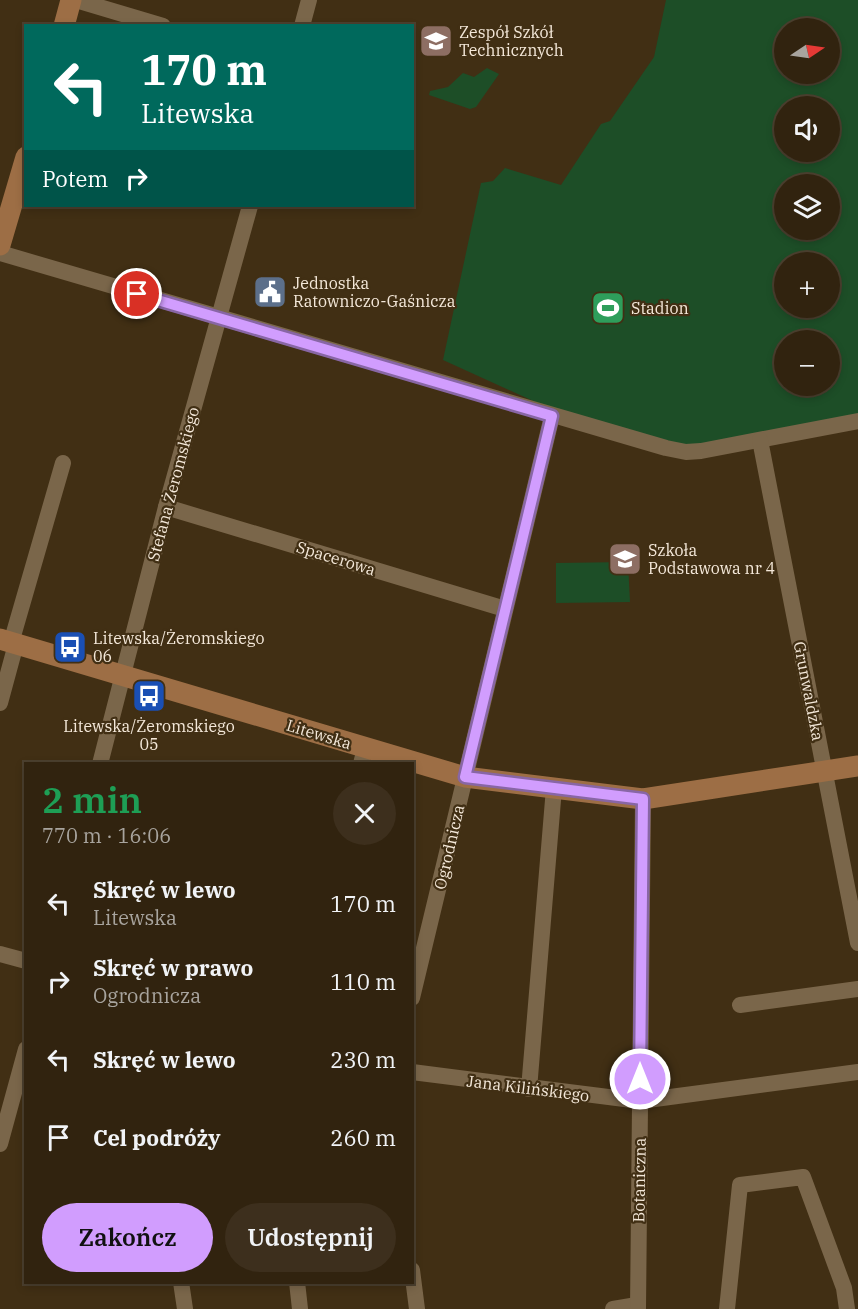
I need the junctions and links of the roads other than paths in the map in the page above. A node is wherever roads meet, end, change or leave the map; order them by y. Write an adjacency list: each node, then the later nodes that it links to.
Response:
1 (71, 0): 4 (main road)
2 (76, 0): 5 (street)
3 (309, 0): 6 (street)
4 (65, 24)
5 (156, 24)
6 (303, 24)
7 (24, 164): 9 (main road)
8 (250, 207): 11 (street, Stefana Żeromskiego)
9 (0, 244)
10 (0, 253): 11 (street)
11 (218, 317): 12 (street); 16 (street, Stefana Żeromskiego)
12 (552, 416): 14 (street); 17 (street, Ogrodnicza)
13 (858, 421): 14 (street)
14 (760, 440): 26 (street, Grunwaldzka)
15 (63, 463): 18 (street)
16 (166, 507): 17 (street, Spacerowa); 19 (street, Stefana Żeromskiego)
17 (505, 609): 27 (street, Ogrodnicza)
18 (9, 642): 19 (main road, Litewska); 20 (street)
19 (123, 676): 21 (main road, Litewska); 22 (street, Stefana Żeromskiego)
20 (0, 703)
21 (363, 756): 23 (main road, Litewska)
22 (101, 762)
23 (392, 762)
24 (414, 766): 27 (main road, Litewska)
25 (858, 766): 26 (main road, Litewska)
26 (825, 773): 29 (main road, Litewska); 30 (street, Grunwaldzka)
27 (465, 777): 28 (main road, Litewska); 34 (street, Ogrodnicza)
28 (554, 788): 29 (main road, Litewska); 39 (street)
29 (643, 799): 40 (street, Botaniczna)
30 (857, 936)
31 (0, 954): 32 (street)
32 (24, 960)
33 (858, 989): 35 (street)
34 (414, 990)
35 (740, 1005)
36 (24, 1055): 41 (street)
37 (414, 1072): 39 (street, Jana Kilińskiego)
38 (858, 1072): 40 (street, Jana Kilińskiego)
39 (528, 1089): 40 (street, Jana Kilińskiego)
40 (640, 1101): 45 (street, Botaniczna)
41 (0, 1144)
42 (181, 1284): 46 (street)
43 (297, 1284): 47 (street)
44 (414, 1284): 48 (street)
45 (637, 1307): 49 (street)
46 (184, 1309)
47 (300, 1309)
48 (417, 1309)
49 (613, 1309)
50 (727, 1309): 51 (street)
51 (847, 1309)

